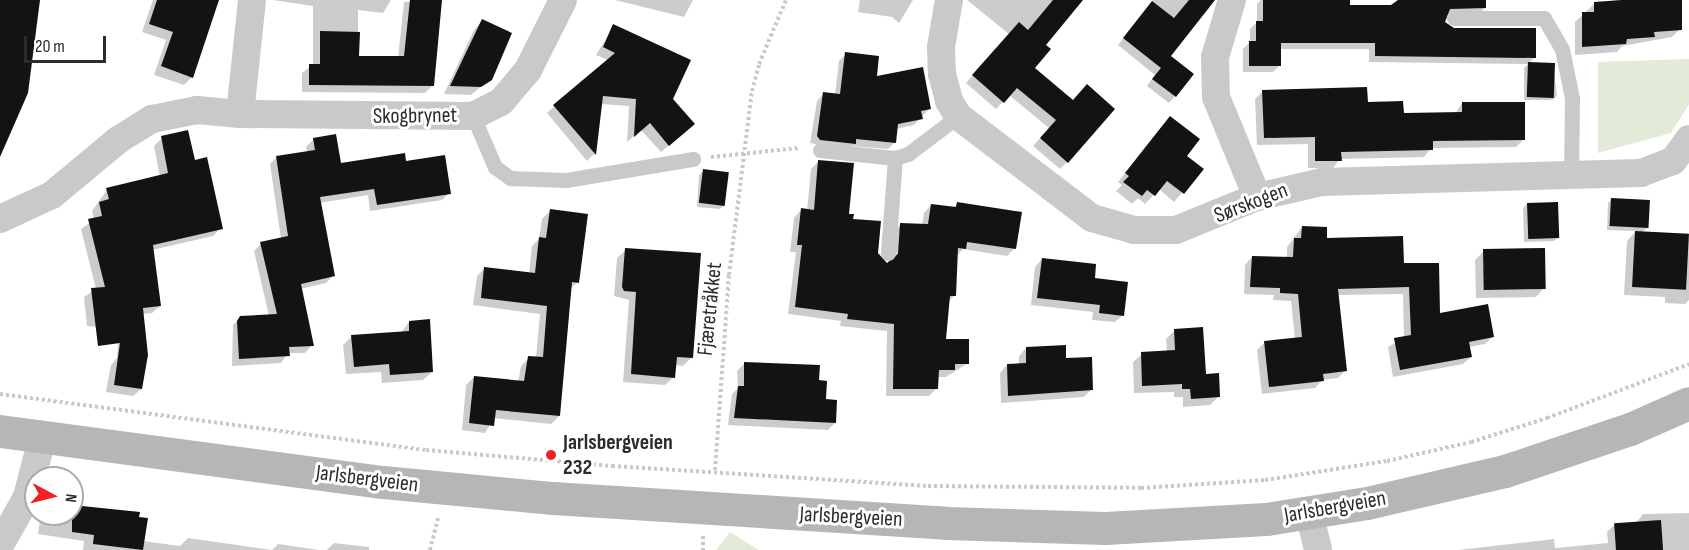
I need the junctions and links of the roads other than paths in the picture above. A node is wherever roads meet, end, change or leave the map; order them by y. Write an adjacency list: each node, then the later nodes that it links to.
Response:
1 (252, 0): 6 (street)
2 (563, 0): 7 (street, Skogbrynet)
3 (949, 0): 8 (street, Sørskogen)
4 (1232, 0): 14 (street)
5 (1454, 18): 13 (lane)
6 (240, 114): 7 (street, Skogbrynet); 15 (street, Skogbrynet)
7 (473, 116): 12 (lane)
8 (958, 116): 11 (lane); 14 (street, Sørskogen)
9 (1689, 139): 13 (street, Sørskogen)
10 (820, 150): 11 (lane)
11 (895, 158): 16 (lane)
12 (693, 159)
13 (1571, 176): 14 (street, Sørskogen)
14 (1257, 197)
15 (0, 219)
16 (888, 254)
17 (1689, 403): 20 (main road, Jarlsbergveien)
18 (0, 430): 19 (main road, Jarlsbergveien)
19 (43, 435): 20 (main road, Jarlsbergveien); 21 (street)
20 (1309, 513): 22 (street)
21 (0, 545)
22 (1318, 550)

